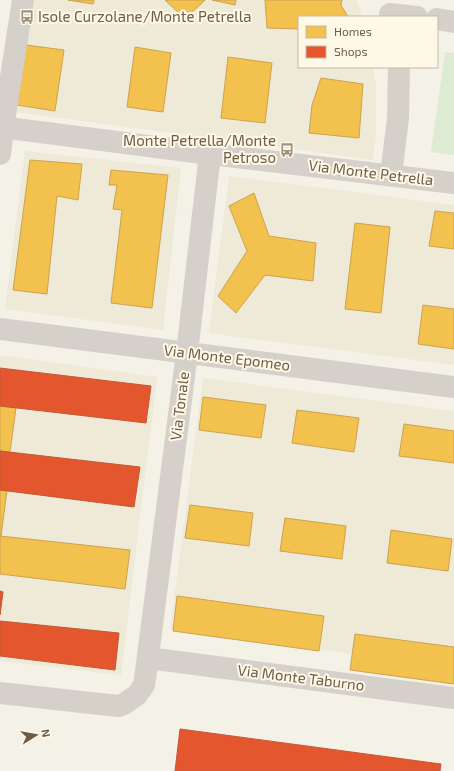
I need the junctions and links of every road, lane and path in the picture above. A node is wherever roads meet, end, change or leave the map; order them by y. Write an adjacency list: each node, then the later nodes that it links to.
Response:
1 (22, 0): 7 (street)
2 (389, 10): 3 (street)
3 (413, 16)
4 (438, 20): 5 (street)
5 (454, 22)
6 (399, 68): 10 (street)
7 (1, 128): 8 (street); 9 (street, Via Monte Petrella)
8 (0, 154)
9 (210, 154): 10 (street, Via Monte Petrella); 13 (street, Via Tonale)
10 (391, 175): 11 (street, Via Monte Petrella)
11 (454, 183)
12 (0, 329): 13 (street, Via Monte Epomeo)
13 (187, 353): 14 (street, Via Monte Epomeo); 15 (street, Via Tonale)
14 (454, 387)
15 (148, 658): 16 (street, Via Tonale); 17 (street, Via Monte Taburno)
16 (0, 693)
17 (454, 698)

